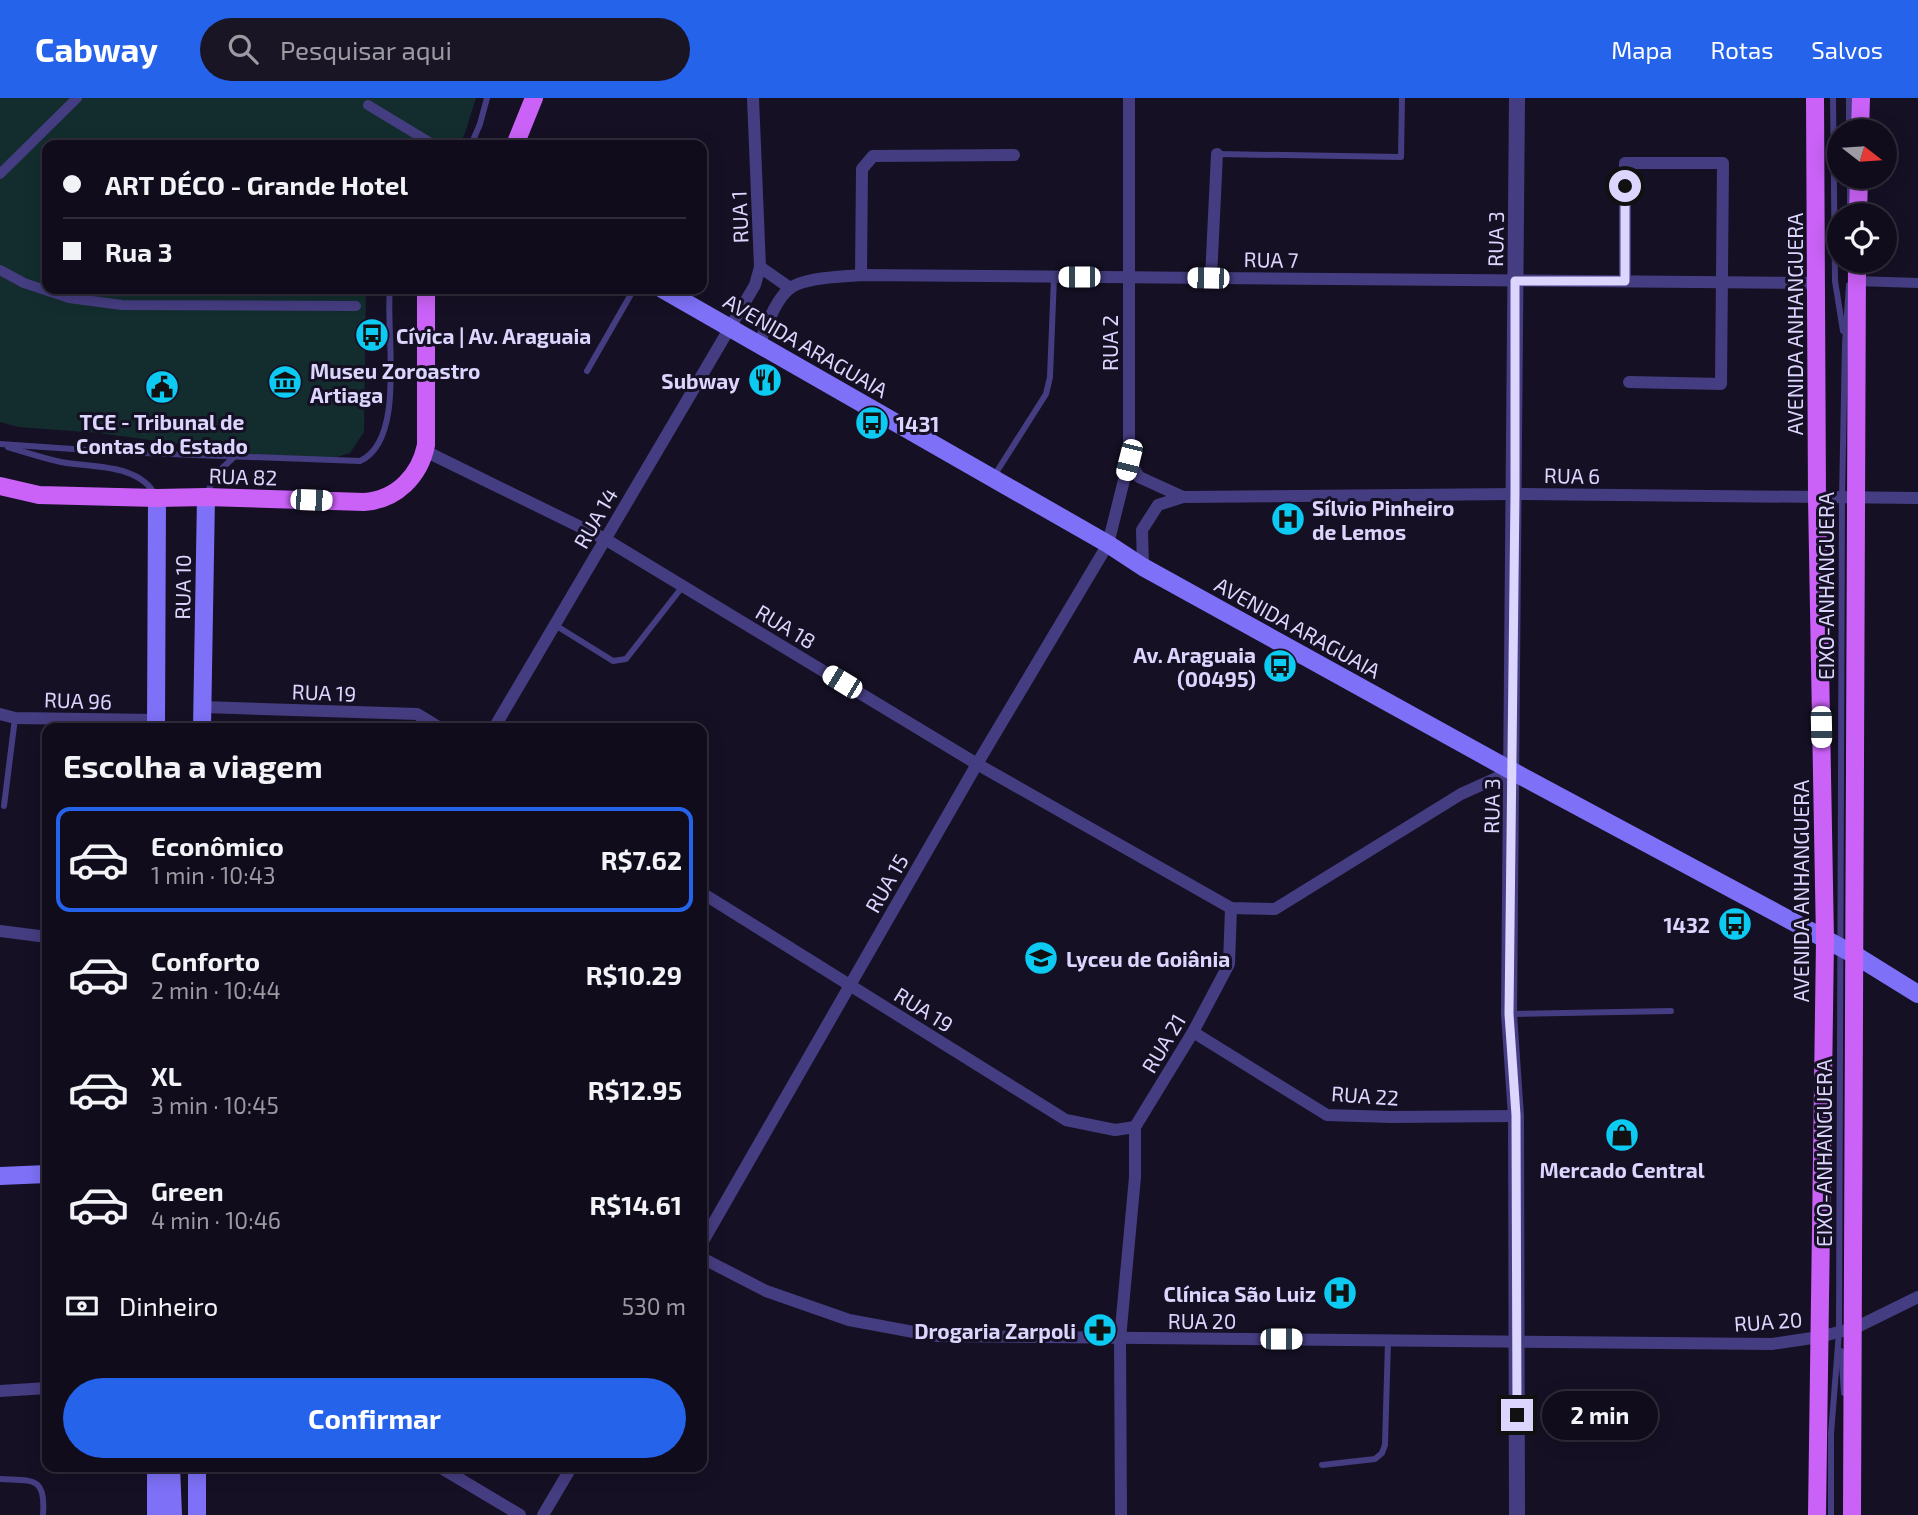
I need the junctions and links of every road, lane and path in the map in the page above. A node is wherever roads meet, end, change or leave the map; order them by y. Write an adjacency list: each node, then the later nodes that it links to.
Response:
1 (78, 98): 20 (street)
2 (486, 98): 16 (lane)
3 (534, 98): 17 (main road)
4 (753, 98): 21 (street, RUA 1)
5 (1129, 98): 27 (street, RUA 2)
6 (1402, 98): 18 (lane)
7 (1517, 98): 29 (street, RUA 3)
8 (1815, 98): 33 (main road, AVENIDA ANHANGUERA)
9 (1833, 98): 45 (lane, EIXO-ANHANGUERA)
10 (1849, 98): 13 (lane)
11 (1861, 98): 14 (main road)
12 (368, 106): 15 (street)
13 (1849, 119)
14 (1860, 119)
15 (426, 140)
16 (473, 140)
17 (517, 140)
18 (1217, 154): 28 (street)
19 (1014, 155): 25 (street)
20 (0, 174)
21 (760, 267): 35 (street); 43 (street, RUA 1)
22 (0, 270): 36 (street)
23 (1849, 273): 45 (lane, EIXO-ANHANGUERA)
24 (1856, 273): 31 (main road)
25 (861, 275): 26 (street, RUA 7); 35 (street, RUA 7)
26 (1054, 277): 27 (street, RUA 7); 52 (lane)
27 (1129, 277): 28 (street, RUA 7); 51 (street, RUA 2)
28 (1211, 278): 29 (street, RUA 7)
29 (1515, 281): 30 (street, RUA 7); 54 (street, RUA 3)
30 (1625, 281): 32 (street, RUA 7); 32 (street)
31 (1856, 281): 34 (street); 59 (main road)
32 (1721, 282): 33 (street, RUA 7); 47 (street)
33 (1817, 283): 58 (main road, AVENIDA ANHANGUERA)
34 (1918, 283)
35 (790, 288): 44 (street)
36 (42, 289)
37 (57, 294): 42 (street)
38 (390, 294): 50 (lane, RUA 82)
39 (426, 294): 49 (main road, RUA 82)
40 (631, 294): 46 (lane)
41 (671, 294): 43 (main road, AVENIDA ARAGUAIA)
42 (356, 306)
43 (729, 327): 44 (main road, AVENIDA ARAGUAIA); 61 (street, RUA 14)
44 (759, 344): 52 (main road, AVENIDA ARAGUAIA)
45 (1845, 344): 59 (lane, EIXO-ANHANGUERA)
46 (587, 371)
47 (1629, 382)
48 (0, 445): 50 (lane, RUA 82); 57 (lane, RUA 82)
49 (425, 452): 55 (main road, RUA 82); 61 (street, RUA 18)
50 (234, 457): 55 (lane, RUA 10)
51 (1129, 460): 56 (street, RUA 6); 62 (street, RUA 2)
52 (993, 478): 62 (main road, AVENIDA ARAGUAIA)
53 (0, 486): 57 (main road, RUA 82)
54 (1515, 494): 56 (street, RUA 6); 58 (street, RUA 6); 75 (street, RUA 3)
55 (206, 497): 57 (main road, RUA 82); 66 (main road, RUA 10)
56 (1183, 497): 63 (street, RUA 6)
57 (157, 498): 70 (main road, RUA 10)
58 (1817, 498): 59 (street, RUA 6); 81 (main road, AVENIDA ANHANGUERA)
59 (1849, 498): 60 (street, RUA 6); 82 (main road)
60 (1918, 498)
61 (605, 539): 64 (street, RUA 18); 65 (street, RUA 14)
62 (1108, 544): 63 (main road, AVENIDA ARAGUAIA); 74 (street, RUA 15)
63 (1143, 567): 75 (main road, AVENIDA ARAGUAIA)
64 (683, 586): 65 (lane); 74 (street, RUA 18)
65 (555, 625): 73 (street, RUA 14)
66 (203, 706): 71 (main road, RUA 10); 72 (street, RUA 19)
67 (0, 714): 68 (street, RUA 96)
68 (15, 718): 69 (street, RUA 96); 76 (lane)
69 (116, 723)
70 (157, 723)
71 (202, 723)
72 (431, 723)
73 (497, 723)
74 (977, 764): 78 (street, RUA 18); 83 (street, RUA 15)
75 (1512, 771): 78 (street); 81 (main road, AVENIDA ARAGUAIA); 86 (street, RUA 3)
76 (4, 806)
77 (707, 896): 83 (street, RUA 19)
78 (1231, 908): 87 (street, RUA 21)
79 (0, 930): 80 (street)
80 (42, 936)
81 (1825, 940): 82 (main road, AVENIDA ARAGUAIA); 96 (main road, AVENIDA ANHANGUERA)
82 (1849, 952): 84 (main road, AVENIDA ARAGUAIA); 95 (main road)
83 (849, 986): 89 (street, RUA 19); 92 (street, RUA 15)
84 (1918, 994)
85 (1671, 1011): 86 (lane)
86 (1509, 1014): 88 (street, RUA 3)
87 (1193, 1032): 88 (street, RUA 22); 89 (street, RUA 21)
88 (1516, 1115): 99 (street, RUA 3)
89 (1135, 1127): 97 (street)
90 (42, 1174): 91 (main road)
91 (0, 1175)
92 (707, 1234)
93 (707, 1261): 97 (street, RUA 20)
94 (1918, 1297): 95 (street, RUA 20)
95 (1847, 1330): 96 (street, RUA 20); 118 (lane); 119 (lane); 120 (main road)
96 (1819, 1337): 99 (street, RUA 20); 117 (main road, AVENIDA ANHANGUERA)
97 (1120, 1339): 98 (street, RUA 20); 115 (street)
98 (1388, 1339): 99 (street, RUA 20); 102 (lane)
99 (1516, 1341): 116 (street, RUA 3)
100 (42, 1388): 101 (street)
101 (0, 1391)
102 (1322, 1465)
103 (156, 1472): 110 (main road)
104 (170, 1472): 111 (main road)
105 (197, 1472): 112 (main road)
106 (448, 1472): 113 (street)
107 (568, 1472): 114 (street)
108 (0, 1479): 109 (lane)
109 (43, 1515)
110 (156, 1515)
111 (173, 1515)
112 (197, 1515)
113 (520, 1515)
114 (543, 1515)
115 (1121, 1515)
116 (1517, 1515)
117 (1816, 1515)
118 (1831, 1515)
119 (1845, 1515)
120 (1852, 1515)

